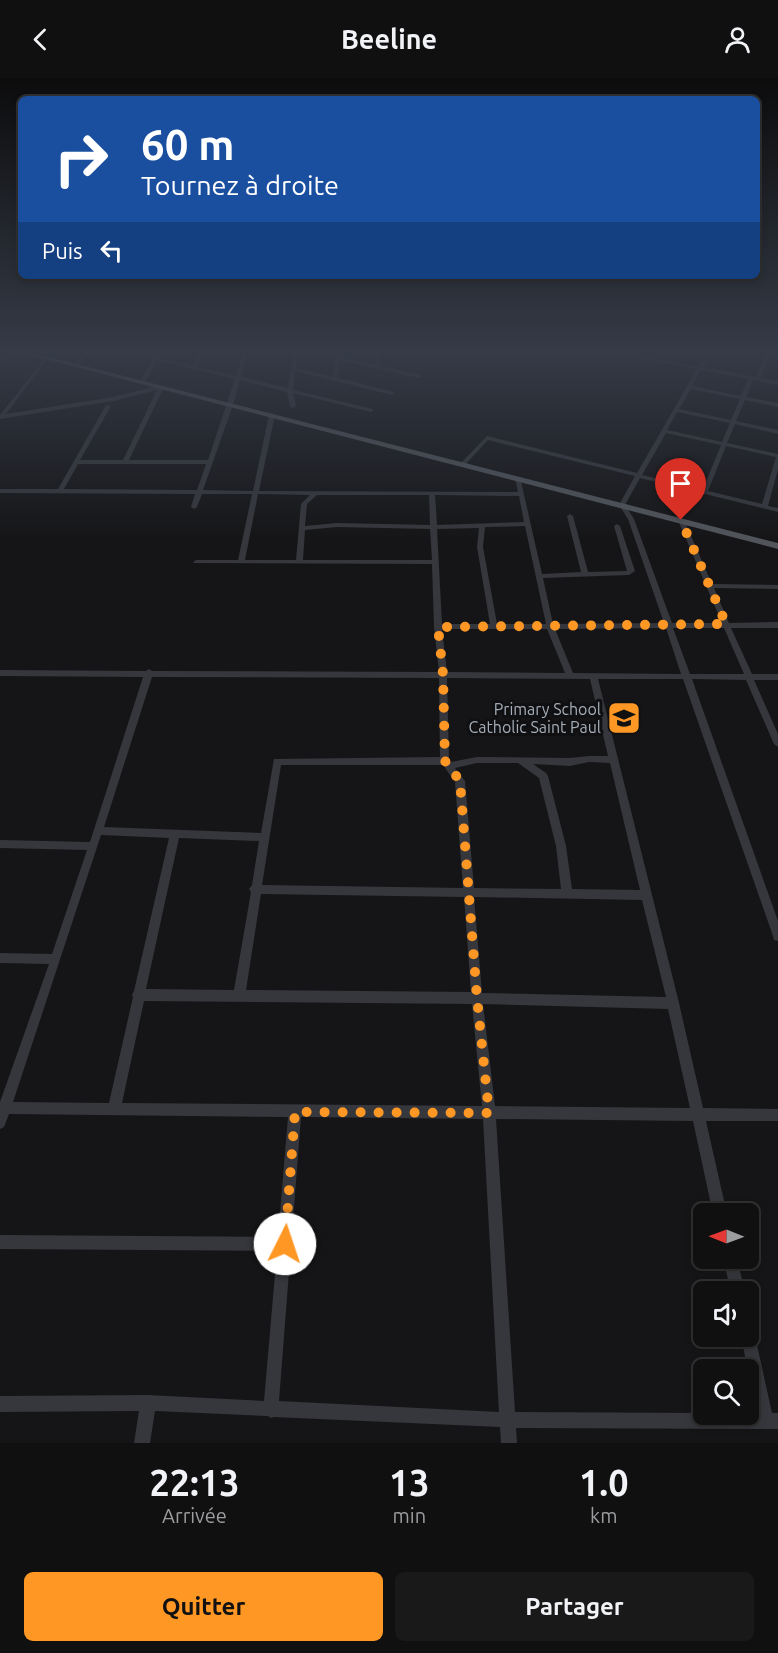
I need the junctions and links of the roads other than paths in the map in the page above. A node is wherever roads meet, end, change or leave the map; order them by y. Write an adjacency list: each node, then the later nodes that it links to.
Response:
1 (22, 414): 10 (street)
2 (104, 414): 16 (street)
3 (148, 414): 18 (street)
4 (227, 414): 17 (street)
5 (267, 414): 9 (main road)
6 (673, 414): 12 (street)
7 (692, 414): 11 (street)
8 (738, 414): 11 (street)
9 (272, 415): 19 (main road); 26 (street)
10 (1, 417)
11 (734, 423): 13 (street); 14 (street)
12 (663, 431): 14 (street); 20 (street)
13 (778, 432)
14 (724, 444): 15 (street); 24 (street)
15 (778, 457): 33 (street)
16 (77, 462): 18 (street); 23 (street)
17 (210, 462): 18 (street); 25 (street)
18 (125, 463)
19 (463, 464): 20 (street); 21 (main road)
20 (638, 475): 24 (street); 32 (street)
21 (518, 478): 30 (street); 32 (main road)
22 (0, 491): 23 (street)
23 (60, 491): 25 (street)
24 (705, 491): 33 (street)
25 (200, 492): 26 (street); 34 (street)
26 (256, 493): 27 (street); 45 (street)
27 (291, 493): 28 (street); 31 (street)
28 (315, 493): 29 (street); 31 (street)
29 (432, 493): 30 (street); 41 (street)
30 (521, 494): 38 (street)
31 (304, 504): 42 (street)
32 (622, 505): 37 (main road); 52 (street)
33 (765, 506): 35 (street)
34 (194, 507)
35 (778, 510)
36 (570, 516): 48 (street)
37 (681, 520): 43 (main road); 50 (street)
38 (528, 524): 39 (street); 49 (street)
39 (482, 526): 41 (street); 55 (street)
40 (617, 526): 48 (street)
41 (434, 527): 42 (street); 47 (street)
42 (303, 528): 46 (street)
43 (778, 546)
44 (196, 562): 45 (street)
45 (241, 562): 46 (street)
46 (299, 562): 47 (street)
47 (435, 562): 57 (street)
48 (585, 575): 49 (street)
49 (539, 576): 56 (street)
50 (710, 586): 51 (street); 53 (street)
51 (778, 586)
52 (667, 624): 53 (street); 56 (street); 64 (street)
53 (726, 624): 54 (street); 65 (street)
54 (778, 625)
55 (494, 626): 56 (street); 57 (street)
56 (550, 626): 61 (street)
57 (438, 627): 60 (street)
58 (149, 672): 59 (street); 60 (street); 73 (street)
59 (0, 673)
60 (443, 674): 61 (street); 71 (street)
61 (571, 676): 62 (street)
62 (594, 676): 64 (street); 69 (street)
63 (778, 676): 65 (street)
64 (686, 677): 65 (street); 82 (street)
65 (748, 677): 66 (street)
66 (775, 731): 67 (street)
67 (778, 744)
68 (520, 760): 70 (street); 71 (street); 72 (street)
69 (614, 760): 70 (street); 81 (street)
70 (557, 761): 72 (street)
71 (446, 764): 75 (street); 79 (street)
72 (543, 776): 80 (street)
73 (97, 831): 74 (street); 77 (street)
74 (174, 833): 75 (street); 85 (street)
75 (265, 837): 78 (street)
76 (0, 844): 77 (street)
77 (92, 846): 84 (street)
78 (254, 889): 79 (street); 86 (street)
79 (468, 892): 80 (street); 87 (street)
80 (567, 894): 81 (street)
81 (647, 895): 88 (street)
82 (778, 936)
83 (0, 958): 84 (street)
84 (56, 959): 89 (street)
85 (138, 995): 86 (street); 90 (street)
86 (239, 996): 87 (street)
87 (477, 998): 88 (street); 92 (street)
88 (674, 1003): 93 (street)
89 (2, 1108): 90 (street); 95 (street)
90 (114, 1109): 91 (street)
91 (295, 1112): 92 (street); 98 (street)
92 (489, 1113): 93 (street); 103 (street)
93 (698, 1115): 94 (street); 96 (street)
94 (778, 1115)
95 (0, 1123)
96 (718, 1203)
97 (0, 1242): 98 (street)
98 (285, 1244): 102 (street)
99 (751, 1347): 104 (street)
100 (148, 1403): 101 (street); 102 (street); 105 (street)
101 (0, 1404)
102 (271, 1410): 103 (street)
103 (508, 1420): 104 (street); 106 (street)
104 (772, 1421)
105 (142, 1443)
106 (509, 1443)

